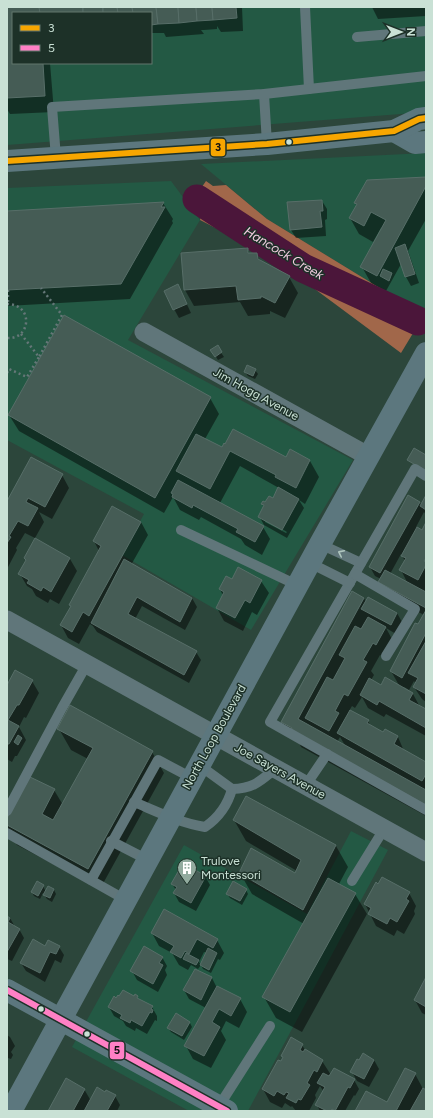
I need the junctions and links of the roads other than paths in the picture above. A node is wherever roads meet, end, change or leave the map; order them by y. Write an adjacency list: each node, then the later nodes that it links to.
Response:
1 (305, 7): 5 (lane)
2 (426, 31): 3 (lane)
3 (357, 37)
4 (426, 76): 5 (lane)
5 (309, 89): 6 (lane)
6 (264, 94): 10 (lane); 11 (lane)
7 (426, 118): 8 (street)
8 (394, 131): 9 (street); 10 (street)
9 (426, 142)
10 (266, 144): 11 (street)
11 (56, 158): 12 (street)
12 (7, 161)
13 (144, 332): 15 (street, Jim Hogg Avenue)
14 (426, 352): 15 (street, North Loop Boulevard)
15 (368, 456): 18 (street, North Loop Boulevard)
16 (426, 476): 20 (lane)
17 (181, 530): 22 (lane)
18 (320, 544): 19 (street, North Loop Boulevard); 20 (lane, one-way to 18)
19 (310, 563): 21 (lane); 22 (street, North Loop Boulevard)
20 (361, 563): 21 (lane)
21 (353, 578): 24 (lane); 27 (lane)
22 (298, 585): 26 (street, North Loop Boulevard)
23 (7, 620): 25 (street, Joe Sayers Avenue)
24 (386, 656)
25 (87, 664): 26 (street, Joe Sayers Avenue); 34 (lane)
26 (216, 735): 28 (street, Joe Sayers Avenue); 29 (street, North Loop Boulevard)
27 (327, 754): 30 (lane); 33 (lane)
28 (276, 768): 30 (street, Joe Sayers Avenue); 31 (lane)
29 (196, 771): 31 (lane); 32 (lane); 35 (street, North Loop Boulevard)
30 (306, 786): 36 (street, Joe Sayers Avenue)
31 (232, 788): 35 (lane)
32 (134, 802): 35 (lane); 38 (lane)
33 (426, 810)
34 (7, 811)
35 (170, 818): 40 (street, North Loop Boulevard)
36 (384, 829): 39 (street, Joe Sayers Avenue); 42 (lane)
37 (7, 833): 41 (lane)
38 (111, 842): 40 (lane); 41 (lane)
39 (426, 852)
40 (148, 860): 43 (street, North Loop Boulevard)
41 (90, 880): 43 (lane)
42 (352, 881)
43 (126, 900): 45 (street, North Loop Boulevard)
44 (7, 990): 45 (street)
45 (62, 1019): 47 (street); 48 (street, North Loop Boulevard)
46 (270, 1026): 47 (lane)
47 (223, 1109)
48 (11, 1111)

